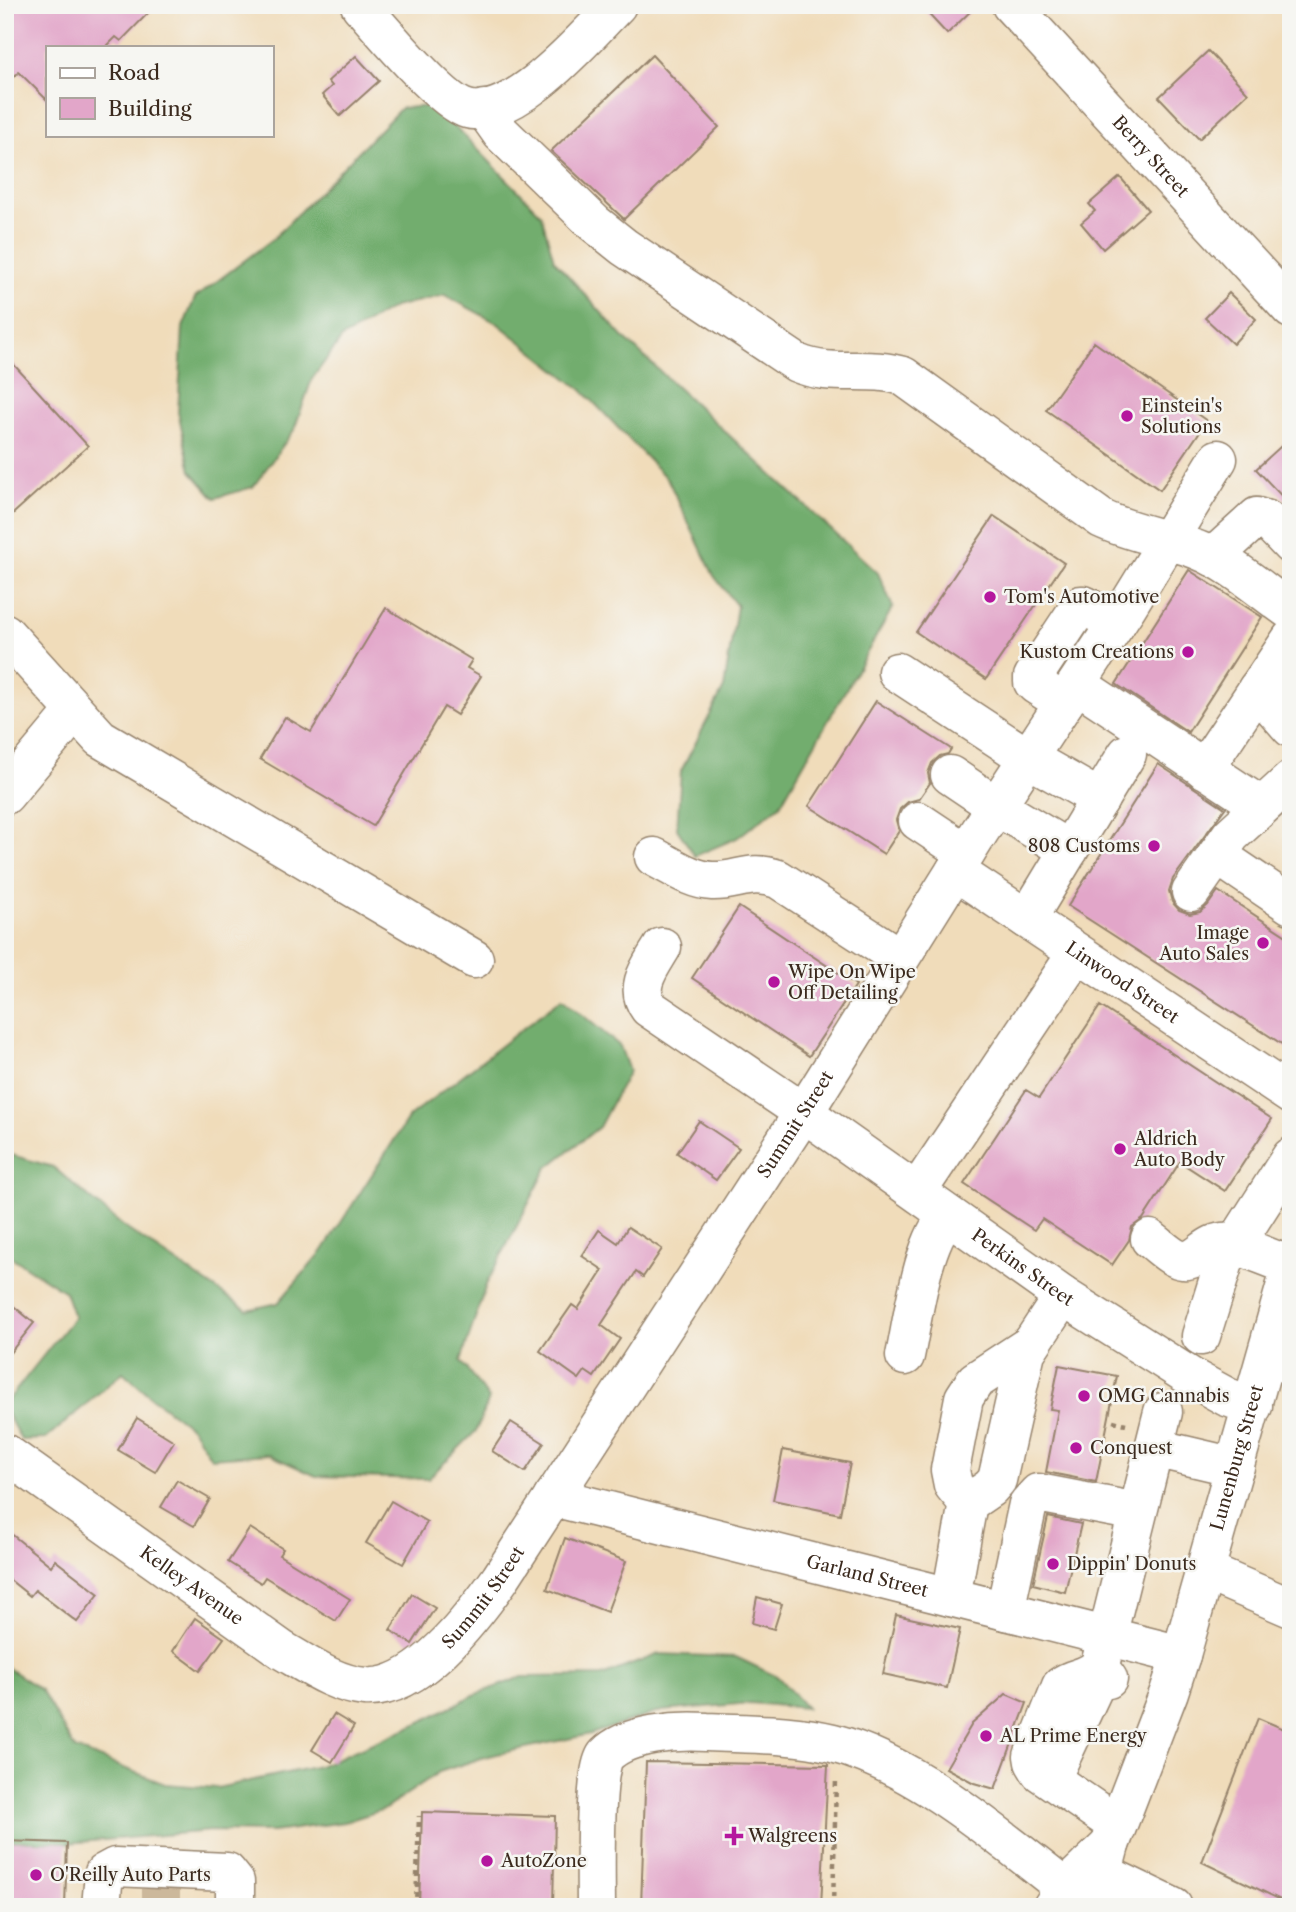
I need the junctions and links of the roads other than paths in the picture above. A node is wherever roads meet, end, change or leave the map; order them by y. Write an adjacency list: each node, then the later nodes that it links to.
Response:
1 (360, 5): 4 (street)
2 (617, 5): 4 (street)
3 (1011, 5): 5 (street, Berry Street)
4 (484, 109): 7 (street)
5 (1291, 309)
6 (1218, 459): 7 (street, Summit Street)
7 (1169, 541): 9 (street); 15 (street, Summit Street)
8 (1291, 545): 9 (street)
9 (1213, 557): 10 (street)
10 (1291, 611)
11 (5, 633): 16 (street)
12 (1291, 639): 14 (street)
13 (897, 672): 19 (street)
14 (1257, 689): 17 (street); 20 (street)
15 (1070, 694): 19 (street, Summit Street); 20 (street)
16 (75, 711): 23 (street); 38 (street)
17 (1291, 728)
18 (1127, 754): 24 (street)
19 (1028, 758): 24 (street); 25 (street, Summit Street)
20 (1204, 769): 26 (street)
21 (950, 775): 25 (street)
22 (1291, 780): 26 (street)
23 (5, 794)
24 (1100, 799): 28 (street)
25 (996, 806): 28 (street); 31 (street, Summit Street)
26 (1261, 806): 29 (street)
27 (918, 821): 31 (street, Linwood Street)
28 (1069, 850): 34 (street)
29 (1217, 855): 32 (street); 33 (street)
30 (654, 857): 37 (street)
31 (960, 862): 34 (street, Linwood Street); 37 (street, Summit Street)
32 (1285, 890)
33 (1191, 892)
34 (1027, 919): 36 (street, Linwood Street)
35 (662, 947): 40 (street, Perkins Street)
36 (1077, 953): 39 (street, Linwood Street); 42 (street)
37 (901, 958): 40 (street, Summit Street)
38 (474, 960)
39 (1291, 1094)
40 (803, 1112): 42 (street, Perkins Street); 55 (street, Summit Street)
41 (1291, 1157): 45 (street)
42 (917, 1192): 43 (street, Perkins Street)
43 (948, 1216): 47 (street, Perkins Street); 50 (street)
44 (1150, 1239): 45 (street)
45 (1236, 1245): 46 (street); 48 (street)
46 (1291, 1266): 51 (street, Lunenburg Street)
47 (1063, 1296): 49 (street); 52 (street, Perkins Street)
48 (1201, 1336)
49 (1030, 1345): 56 (street); 56 (street)
50 (905, 1356)
51 (1279, 1361): 52 (street, Lunenburg Street)
52 (1252, 1406): 54 (street, Lunenburg Street)
53 (5, 1453): 64 (street, Kelley Avenue)
54 (1235, 1467): 57 (street); 58 (street, Lunenburg Street)
55 (553, 1497): 59 (street, Garland Street); 64 (street, Summit Street)
56 (968, 1503): 59 (street)
57 (1137, 1511): 61 (street); 62 (street)
58 (1205, 1571): 60 (street); 63 (street, Lunenburg Street)
59 (951, 1597): 61 (street, Garland Street)
60 (1291, 1608)
61 (1005, 1611): 62 (street, Garland Street)
62 (1103, 1651): 63 (street, Garland Street); 65 (street)
63 (1181, 1655): 65 (street, Lunenburg Street)
64 (393, 1682)
65 (1090, 1873): 66 (street); 69 (street)
66 (1158, 1904)
67 (101, 1907): 68 (street)
68 (236, 1907)
69 (596, 1907)

